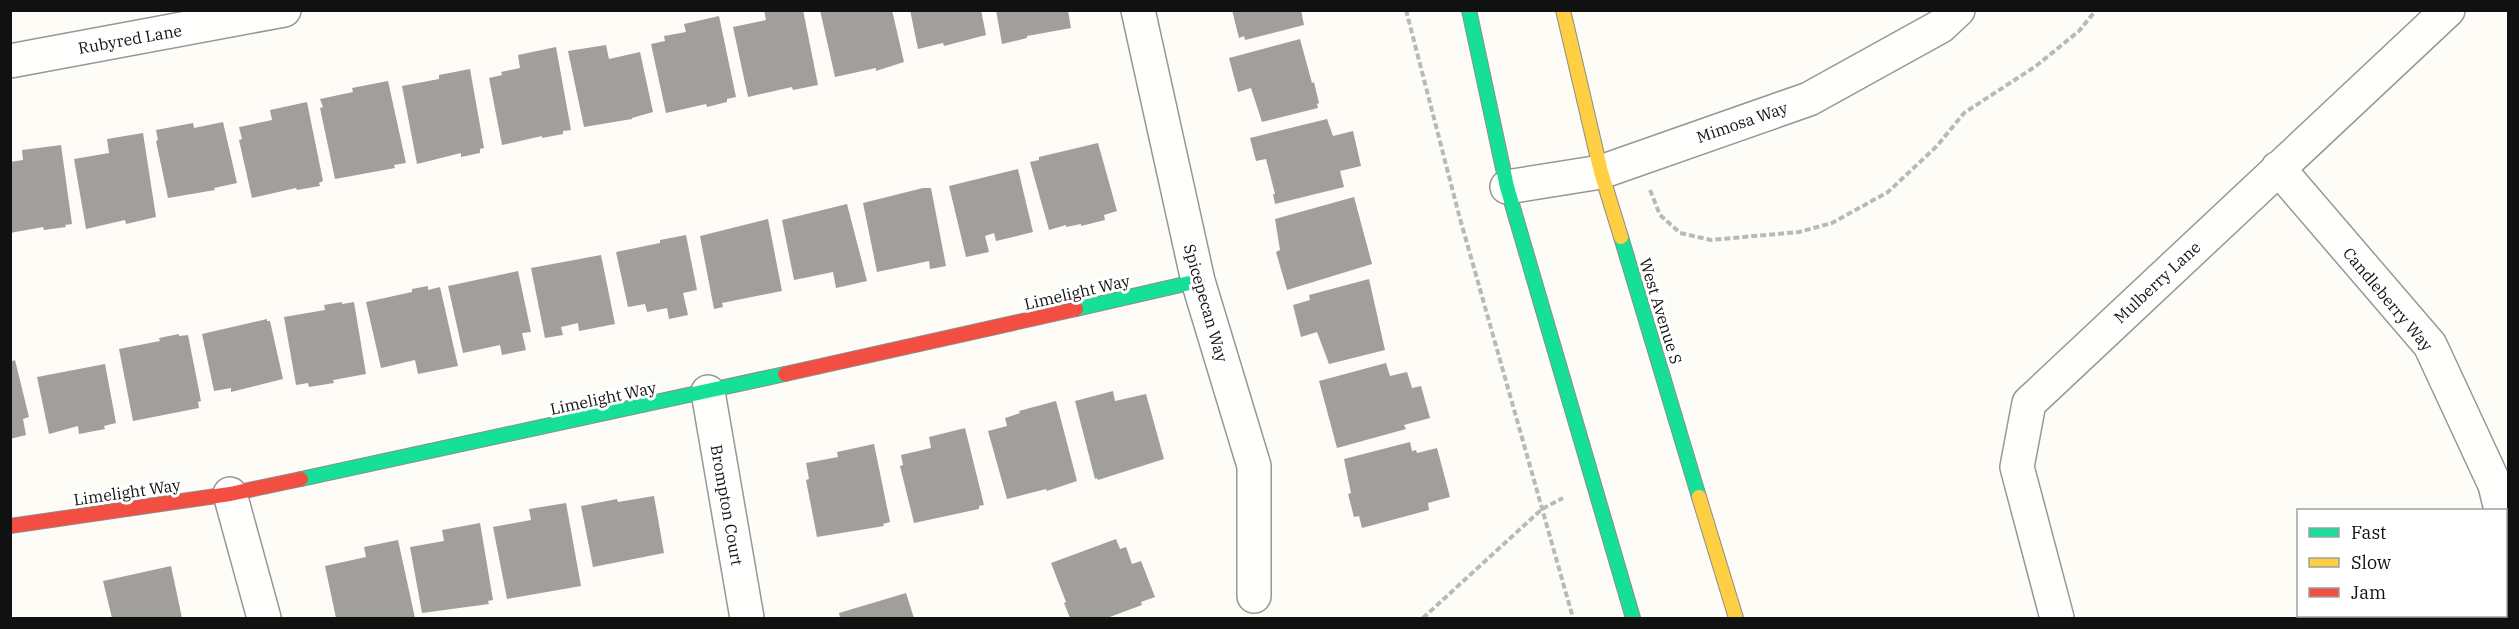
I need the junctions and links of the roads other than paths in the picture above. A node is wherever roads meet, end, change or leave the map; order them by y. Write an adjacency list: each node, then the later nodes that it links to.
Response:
1 (284, 10): 7 (street, Rubyred Lane)
2 (1138, 10): 11 (street, Spicepecan Way)
3 (1469, 10): 10 (street)
4 (1563, 10): 9 (street, West Avenue S)
5 (1958, 10): 9 (street, Mimosa Way)
6 (2448, 10): 8 (street, Mulberry Lane)
7 (10, 61)
8 (2278, 168): 13 (street, Candleberry Way); 21 (street, Mulberry Lane)
9 (1601, 172): 10 (street, Mimosa Way); 20 (street, West Avenue S)
10 (1507, 187): 19 (street)
11 (1198, 281): 12 (street, Limelight Way); 16 (street, Spicepecan Way)
12 (708, 392): 14 (street, Limelight Way); 18 (street, Brompton Court)
13 (2501, 493)
14 (231, 494): 15 (street, Limelight Way); 17 (street)
15 (10, 526)
16 (1254, 596)
17 (264, 618)
18 (747, 618)
19 (1633, 618)
20 (1737, 618)
21 (2057, 618)

